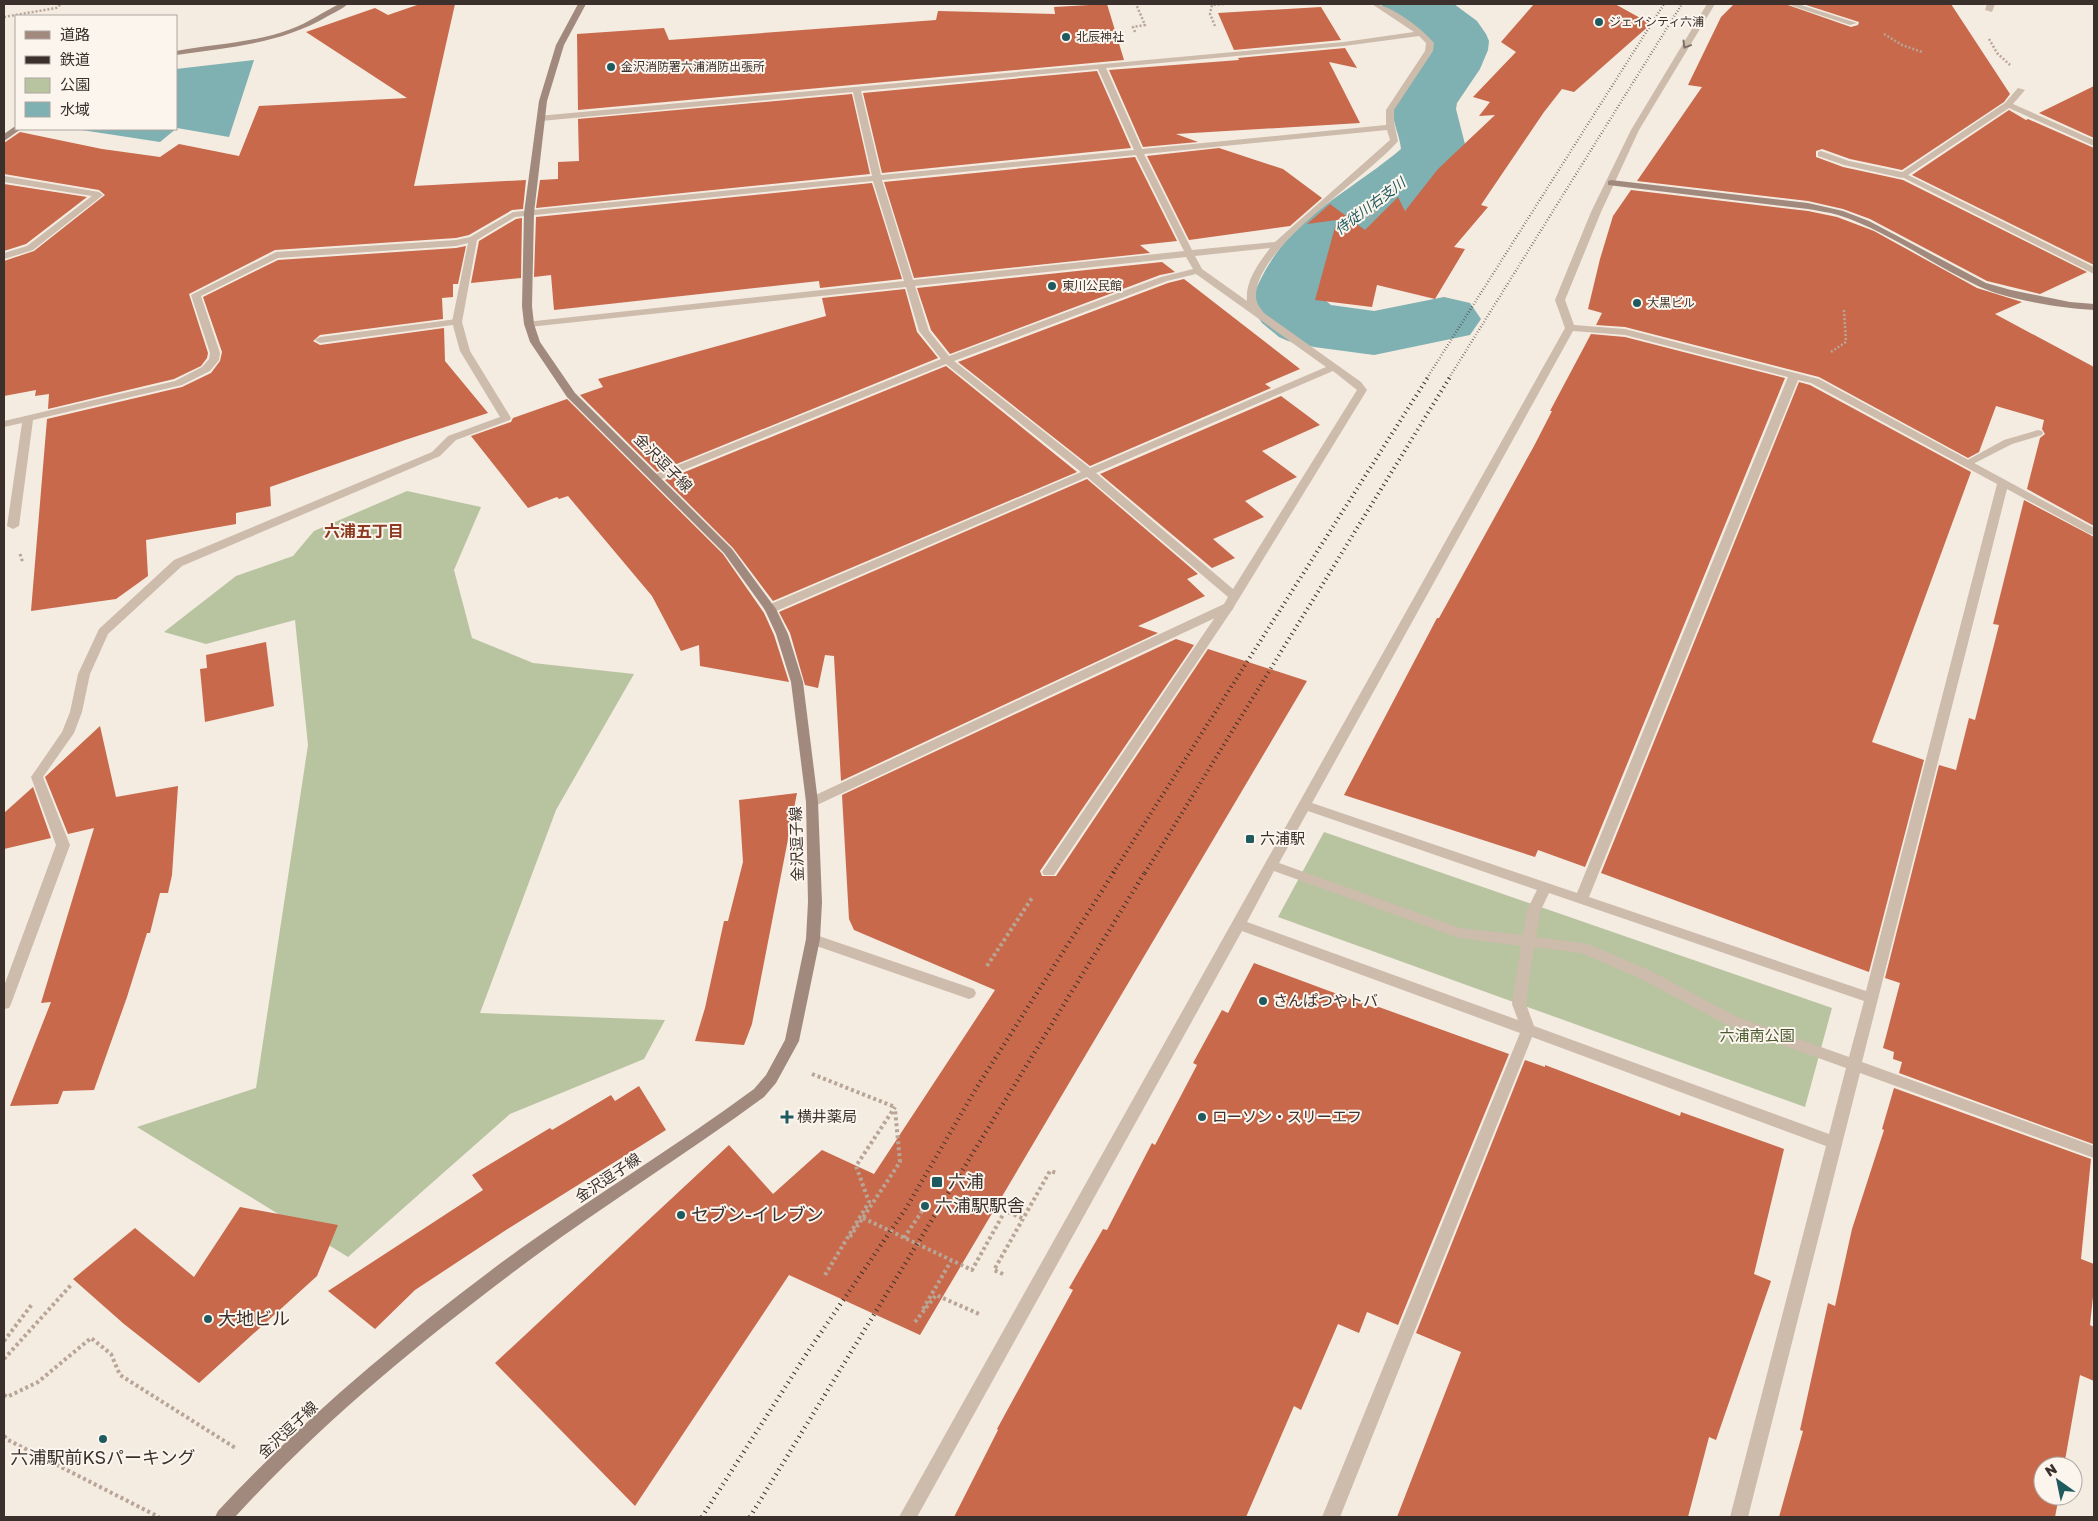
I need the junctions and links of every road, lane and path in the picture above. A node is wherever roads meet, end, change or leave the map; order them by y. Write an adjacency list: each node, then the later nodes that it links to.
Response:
1 (61, 4): 9 (path)
2 (344, 4): 14 (main road)
3 (582, 4): 20 (main road, 金沢逗子線)
4 (1226, 4): 11 (path)
5 (1376, 4): 12 (street)
6 (1711, 4): 30 (street, one-way to 30)
7 (1791, 4): 10 (street)
8 (1990, 7): 16 (path)
9 (16, 15)
10 (1853, 23): 13 (path)
11 (1218, 32)
12 (1421, 33): 15 (street); 21 (street)
13 (1922, 52)
14 (178, 53)
15 (1102, 66): 17 (street); 25 (street)
16 (2016, 71)
17 (856, 89): 20 (street); 29 (street)
18 (2020, 90): 19 (street)
19 (2008, 104): 24 (street); 27 (street)
20 (541, 118): 31 (main road, 金沢逗子線)
21 (1391, 127): 25 (street); 33 (street)
22 (16, 130): 23 (main road)
23 (4, 138)
24 (2094, 143)
25 (1139, 152): 29 (street); 34 (street)
26 (1821, 154): 27 (street)
27 (1902, 175): 37 (street)
28 (4, 179): 35 (street)
29 (876, 179): 31 (street); 38 (street)
30 (1611, 183): 39 (main road); 44 (street)
31 (529, 213): 32 (street); 43 (main road, 金沢逗子線)
32 (473, 239): 42 (street); 49 (street)
33 (1278, 244): 34 (street); 41 (street)
34 (1191, 254): 36 (street); 38 (street)
35 (4, 256)
36 (1198, 271): 41 (street); 46 (street)
37 (2094, 271)
38 (908, 284): 43 (street); 46 (street)
39 (2094, 307)
40 (1844, 310): 48 (path)
41 (1261, 315): 47 (street)
42 (457, 322): 45 (street); 71 (street)
43 (529, 324): 54 (main road, 金沢逗子線)
44 (1570, 328): 48 (street); 61 (street)
45 (320, 340)
46 (947, 360): 53 (street); 54 (street)
47 (1334, 367): 53 (street); 58 (street)
48 (1794, 376): 52 (street); 65 (street)
49 (28, 419): 50 (street); 56 (street)
50 (4, 424)
51 (2038, 433): 52 (street)
52 (1967, 463): 55 (street)
53 (1088, 472): 58 (street); 59 (street)
54 (655, 478): 59 (main road, 金沢逗子線)
55 (2003, 483): 57 (street); 70 (street)
56 (13, 526)
57 (2094, 532)
58 (1231, 601): 60 (street); 63 (street)
59 (770, 609): 60 (main road, 金沢逗子線)
60 (812, 802): 67 (main road, 金沢逗子線)
61 (1304, 805): 62 (street); 64 (street)
62 (1271, 865): 66 (street); 68 (street)
63 (1050, 872): 69 (path)
64 (1544, 887): 65 (street); 68 (street)
65 (1581, 899): 70 (street)
66 (1238, 924): 72 (street); 87 (street)
67 (813, 939): 69 (street); 73 (main road, 金沢逗子線)
68 (1529, 941): 72 (street); 74 (street)
69 (969, 993)
70 (1871, 998): 74 (street)
71 (4, 1004)
72 (1528, 1030): 76 (street); 96 (street)
73 (782, 1062): 75 (path); 92 (main road, 金沢逗子線)
74 (1853, 1066): 76 (street); 77 (street)
75 (895, 1107): 80 (path); 80 (path)
76 (1834, 1142): 97 (street)
77 (2094, 1152)
78 (1050, 1171): 81 (path)
79 (926, 1205): 82 (path)
80 (863, 1218): 82 (path)
81 (1024, 1219): 83 (path); 84 (path)
82 (904, 1238): 83 (path)
83 (952, 1260): 87 (path)
84 (994, 1270)
85 (71, 1284): 89 (path)
86 (33, 1302): 88 (path)
87 (1013, 1330): 95 (street)
88 (4, 1341)
89 (4, 1359)
90 (4, 1395): 92 (path)
91 (4, 1436): 93 (path)
92 (269, 1468): 94 (main road, 金沢逗子線)
93 (159, 1517)
94 (224, 1517)
95 (908, 1517)
96 (1331, 1517)
97 (1739, 1517)

